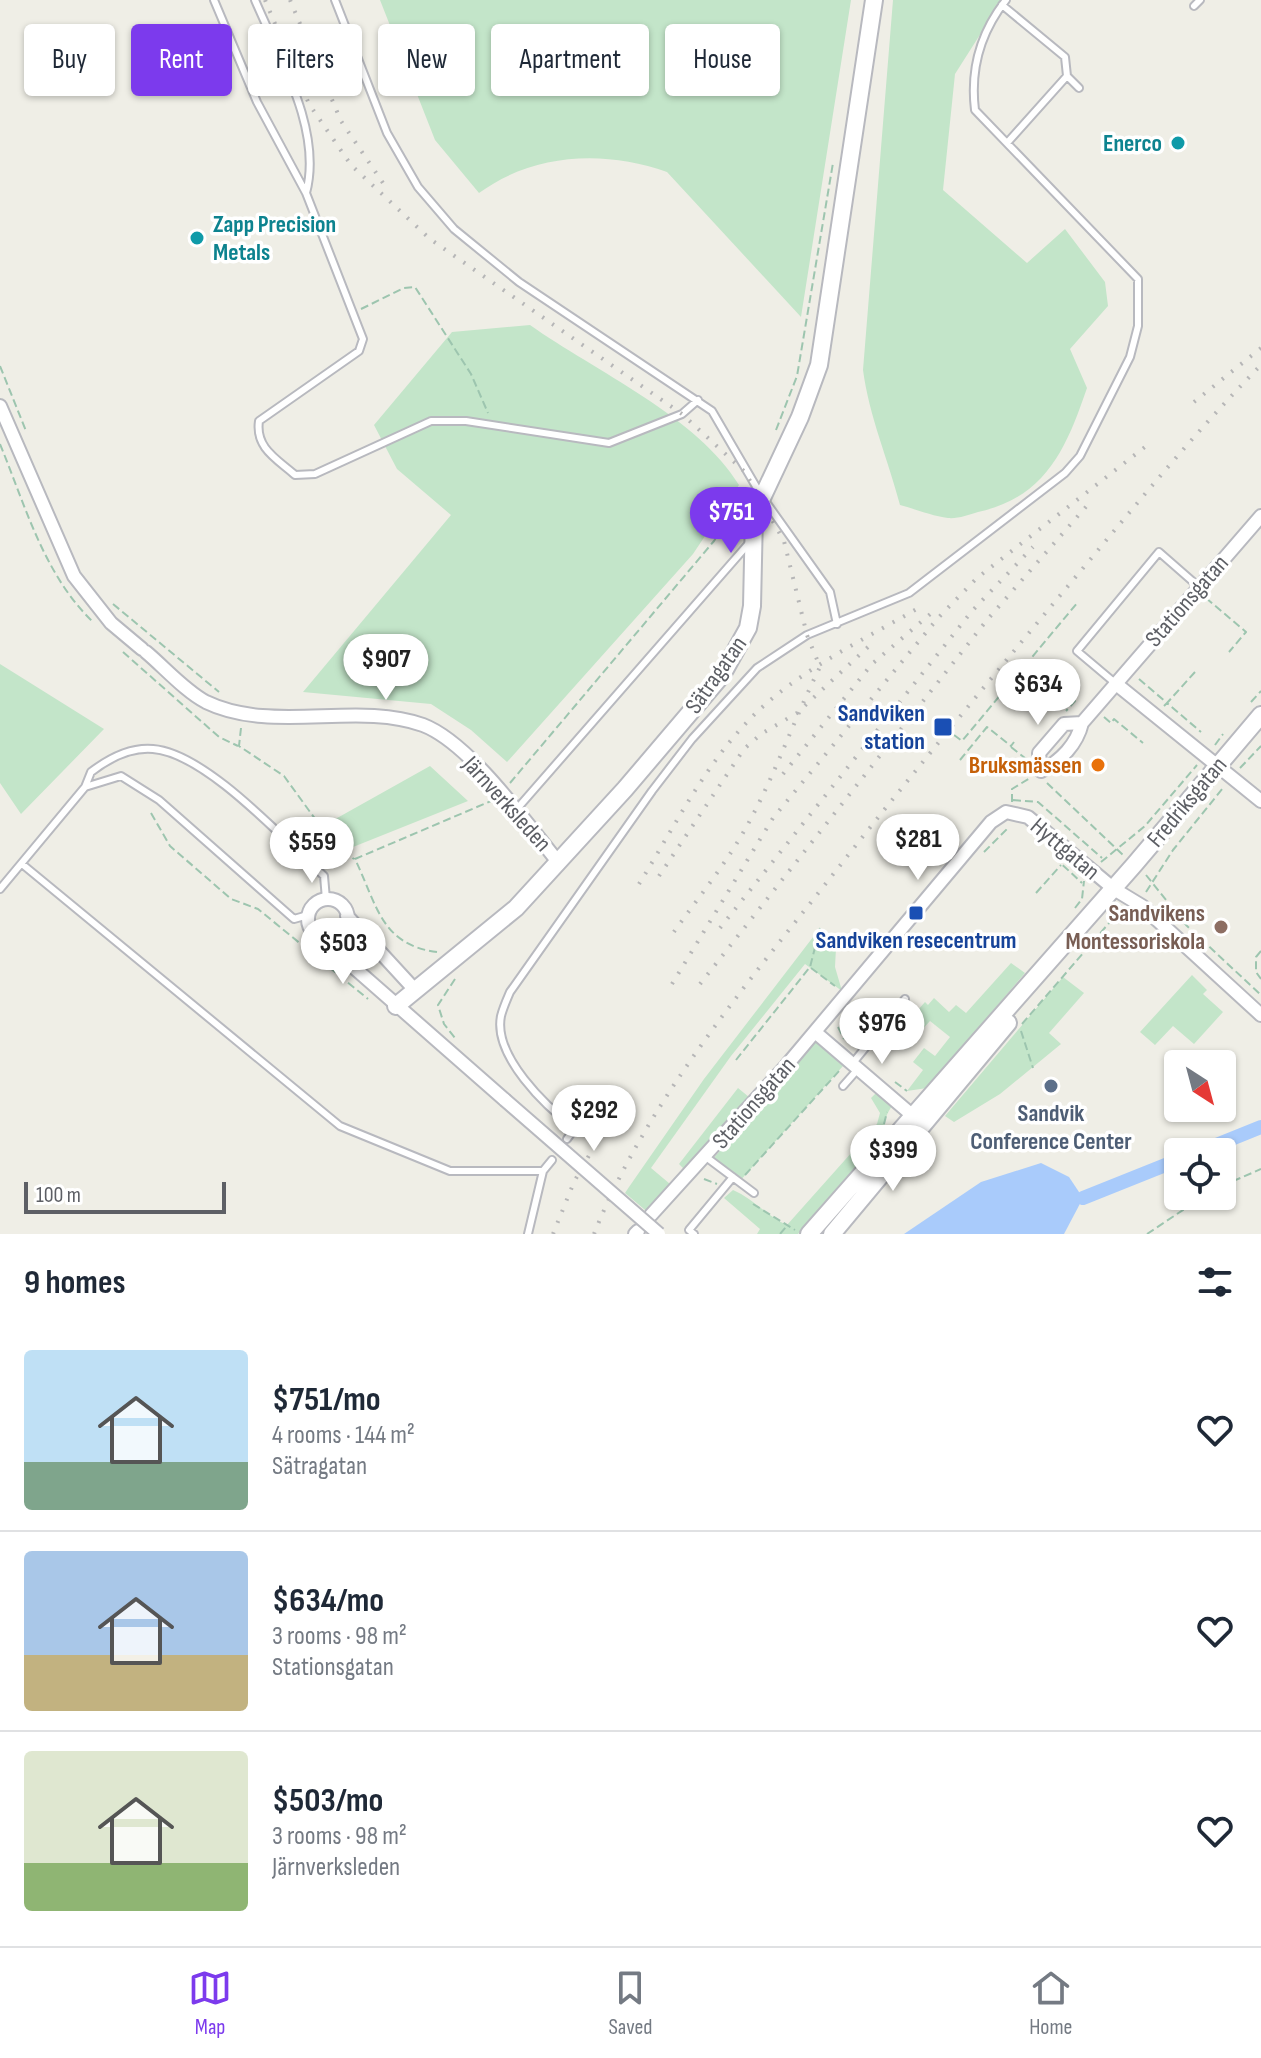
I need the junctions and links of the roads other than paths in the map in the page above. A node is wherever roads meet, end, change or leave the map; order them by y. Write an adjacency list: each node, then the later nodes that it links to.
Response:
1 (214, 0): 11 (lane)
2 (255, 0): 11 (lane)
3 (335, 0): 12 (lane)
4 (874, 0): 14 (street, Sätragatan)
5 (1200, 0): 7 (lane)
6 (1004, 2): 8 (lane); 10 (lane)
7 (1194, 6)
8 (1067, 76): 9 (lane); 10 (lane)
9 (1079, 88)
10 (1007, 143): 18 (lane)
11 (306, 193): 12 (lane)
12 (698, 400): 14 (lane)
13 (0, 406): 26 (street, Järnverksleden)
14 (761, 495): 16 (street, Sätragatan); 18 (lane)
15 (1261, 516): 17 (street, Stationsgatan)
16 (751, 541): 26 (lane); 27 (street, Sätragatan)
17 (1203, 590): 19 (street, Stationsgatan); 19 (lane)
18 (837, 624): 43 (lane)
19 (1115, 683): 21 (street, Stationsgatan); 22 (street)
20 (1256, 709): 22 (street, Fredriksgatan)
21 (1082, 723)
22 (1206, 763): 24 (street); 30 (street, Fredriksgatan)
23 (85, 787): 28 (lane); 31 (lane); 32 (lane)
24 (1261, 801)
25 (1012, 806): 30 (street, Hyttgatan); 39 (street, Stationsgatan)
26 (516, 810): 27 (street, Järnverksleden)
27 (559, 863): 35 (street, Sätragatan)
28 (22, 864): 29 (lane); 46 (lane)
29 (0, 889)
30 (1114, 889): 38 (street, Hyttgatan); 42 (street, Fredriksgatan)
31 (326, 899): 32 (street); 33 (street)
32 (308, 915): 34 (street)
33 (347, 916): 34 (street); 35 (street)
34 (318, 936): 37 (street)
35 (415, 990): 37 (street, Sätragatan)
36 (905, 999): 40 (lane)
37 (396, 1006): 51 (street, bridge)
38 (1261, 1015)
39 (815, 1032): 40 (street); 44 (street, Stationsgatan)
40 (851, 1066): 41 (lane); 42 (street)
41 (843, 1086)
42 (918, 1121): 53 (street, Fredriksgatan); 54 (street, Fredriksgatan)
43 (567, 1139)
44 (706, 1157): 47 (lane); 49 (street, Stationsgatan)
45 (552, 1160): 46 (lane)
46 (543, 1171): 50 (lane)
47 (736, 1180): 48 (lane); 52 (lane)
48 (754, 1193)
49 (651, 1215)
50 (528, 1234)
51 (659, 1234)
52 (694, 1234)
53 (809, 1234)
54 (832, 1234)

